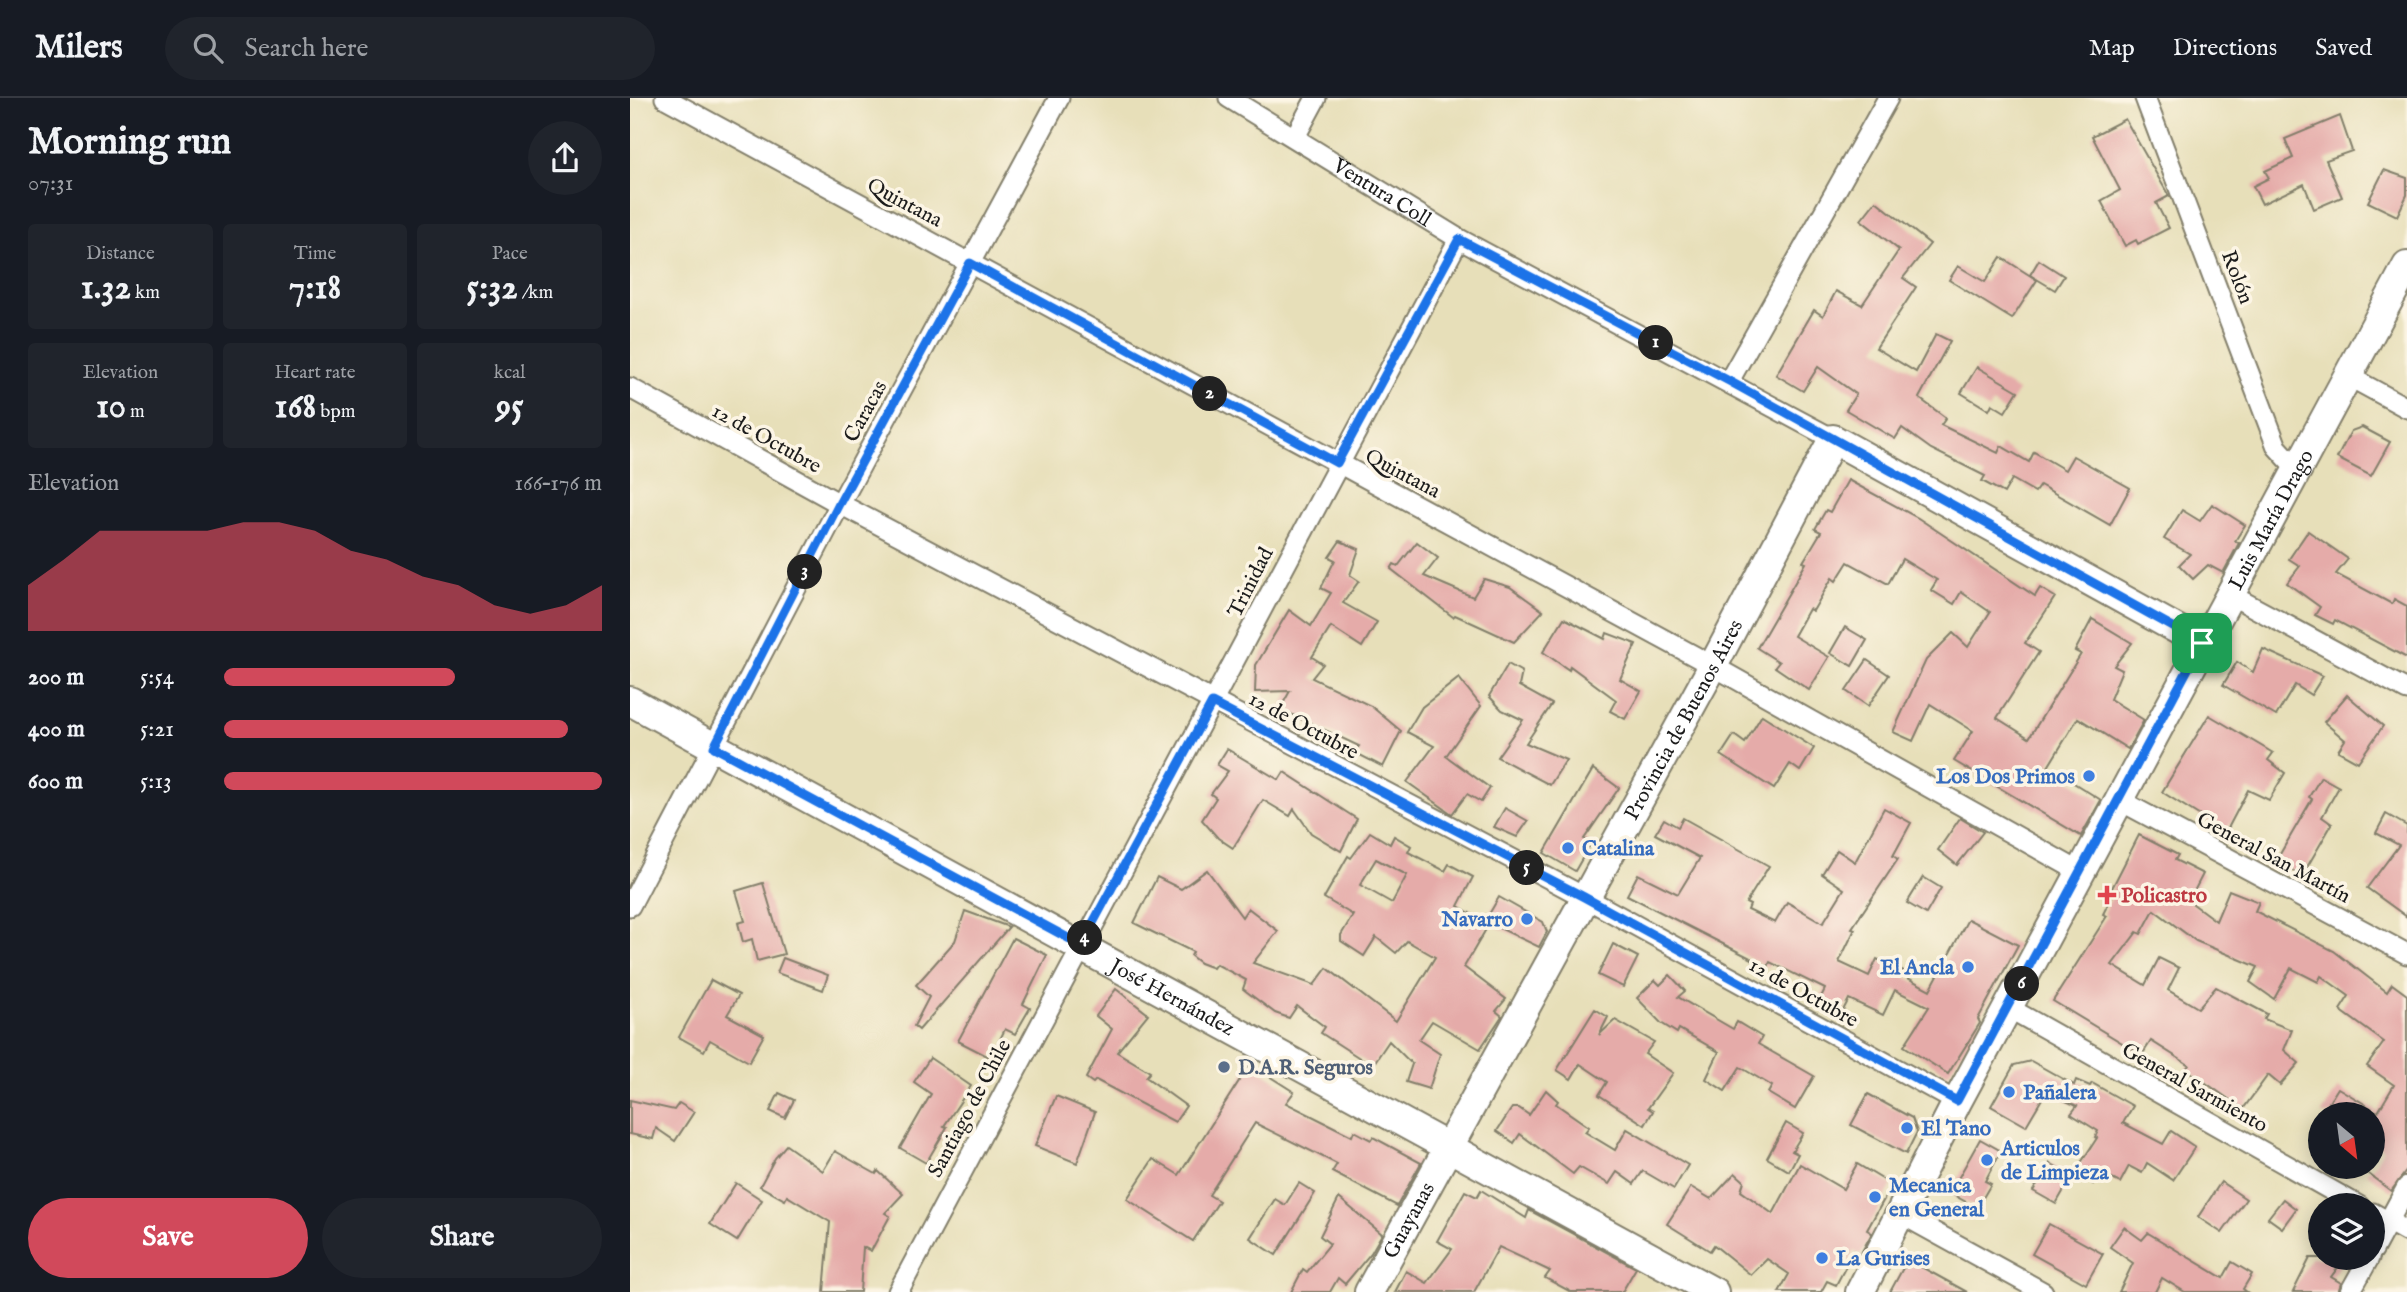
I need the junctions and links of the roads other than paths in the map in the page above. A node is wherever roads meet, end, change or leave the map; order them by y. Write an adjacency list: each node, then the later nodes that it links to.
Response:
1 (666, 98): 9 (street, Quintana)
2 (1059, 98): 9 (street, Caracas)
3 (1229, 98): 7 (street, Ventura Coll)
4 (1316, 98): 7 (street)
5 (1888, 98): 12 (street)
6 (2146, 98): 17 (street, Rolón)
7 (1295, 137): 8 (street, Ventura Coll)
8 (1459, 239): 12 (street, Ventura Coll); 16 (street, Trinidad)
9 (970, 263): 16 (street, Quintana); 18 (street, Caracas)
10 (2407, 266): 11 (street, Luis María Drago)
11 (2348, 376): 14 (street); 17 (street, Luis María Drago)
12 (1729, 381): 15 (street, Ventura Coll)
13 (630, 388): 18 (street, 12 de Octubre)
14 (2407, 408)
15 (1833, 439): 20 (street, Ventura Coll); 21 (street, Provincia de Buenos Aires)
16 (1337, 463): 21 (street, Quintana); 24 (street, Trinidad)
17 (2295, 468): 19 (street, Luis María Drago)
18 (839, 504): 24 (street, 12 de Octubre); 25 (street, Caracas)
19 (2229, 594): 20 (street, Luis María Drago); 22 (street)
20 (2202, 643): 26 (street, Luis María Drago)
21 (1713, 666): 27 (street, Quintana); 28 (street, Provincia de Buenos Aires)
22 (2407, 690)
23 (630, 701): 25 (street, José Hernández)
24 (1212, 703): 28 (street, 12 de Octubre); 30 (street, Trinidad)
25 (714, 747): 29 (street, Caracas); 30 (street, José Hernández)
26 (2119, 800): 27 (street, Luis María Drago); 31 (street, General San Martín)
27 (2080, 872): 32 (street, Luis María Drago)
28 (1584, 897): 33 (street, 12 de Octubre); 34 (street, Provincia de Buenos Aires)
29 (630, 906)
30 (1081, 945): 34 (street, José Hernández); 42 (street, Santiago de Chile)
31 (2407, 954)
32 (2009, 1008): 33 (street, Luis María Drago); 36 (street, General Sarmiento)
33 (1957, 1101): 38 (street, Luis María Drago)
34 (1448, 1146): 43 (street, Guayanas); 44 (street, José Hernández)
35 (2407, 1187): 37 (street)
36 (2336, 1193)
37 (2385, 1213)
38 (1901, 1214): 45 (street, Luis María Drago); 46 (street)
39 (2385, 1220): 40 (street)
40 (2407, 1232)
41 (2362, 1270): 47 (street)
42 (898, 1292)
43 (1370, 1292)
44 (1714, 1292)
45 (1860, 1292)
46 (2043, 1292)
47 (2350, 1292)

